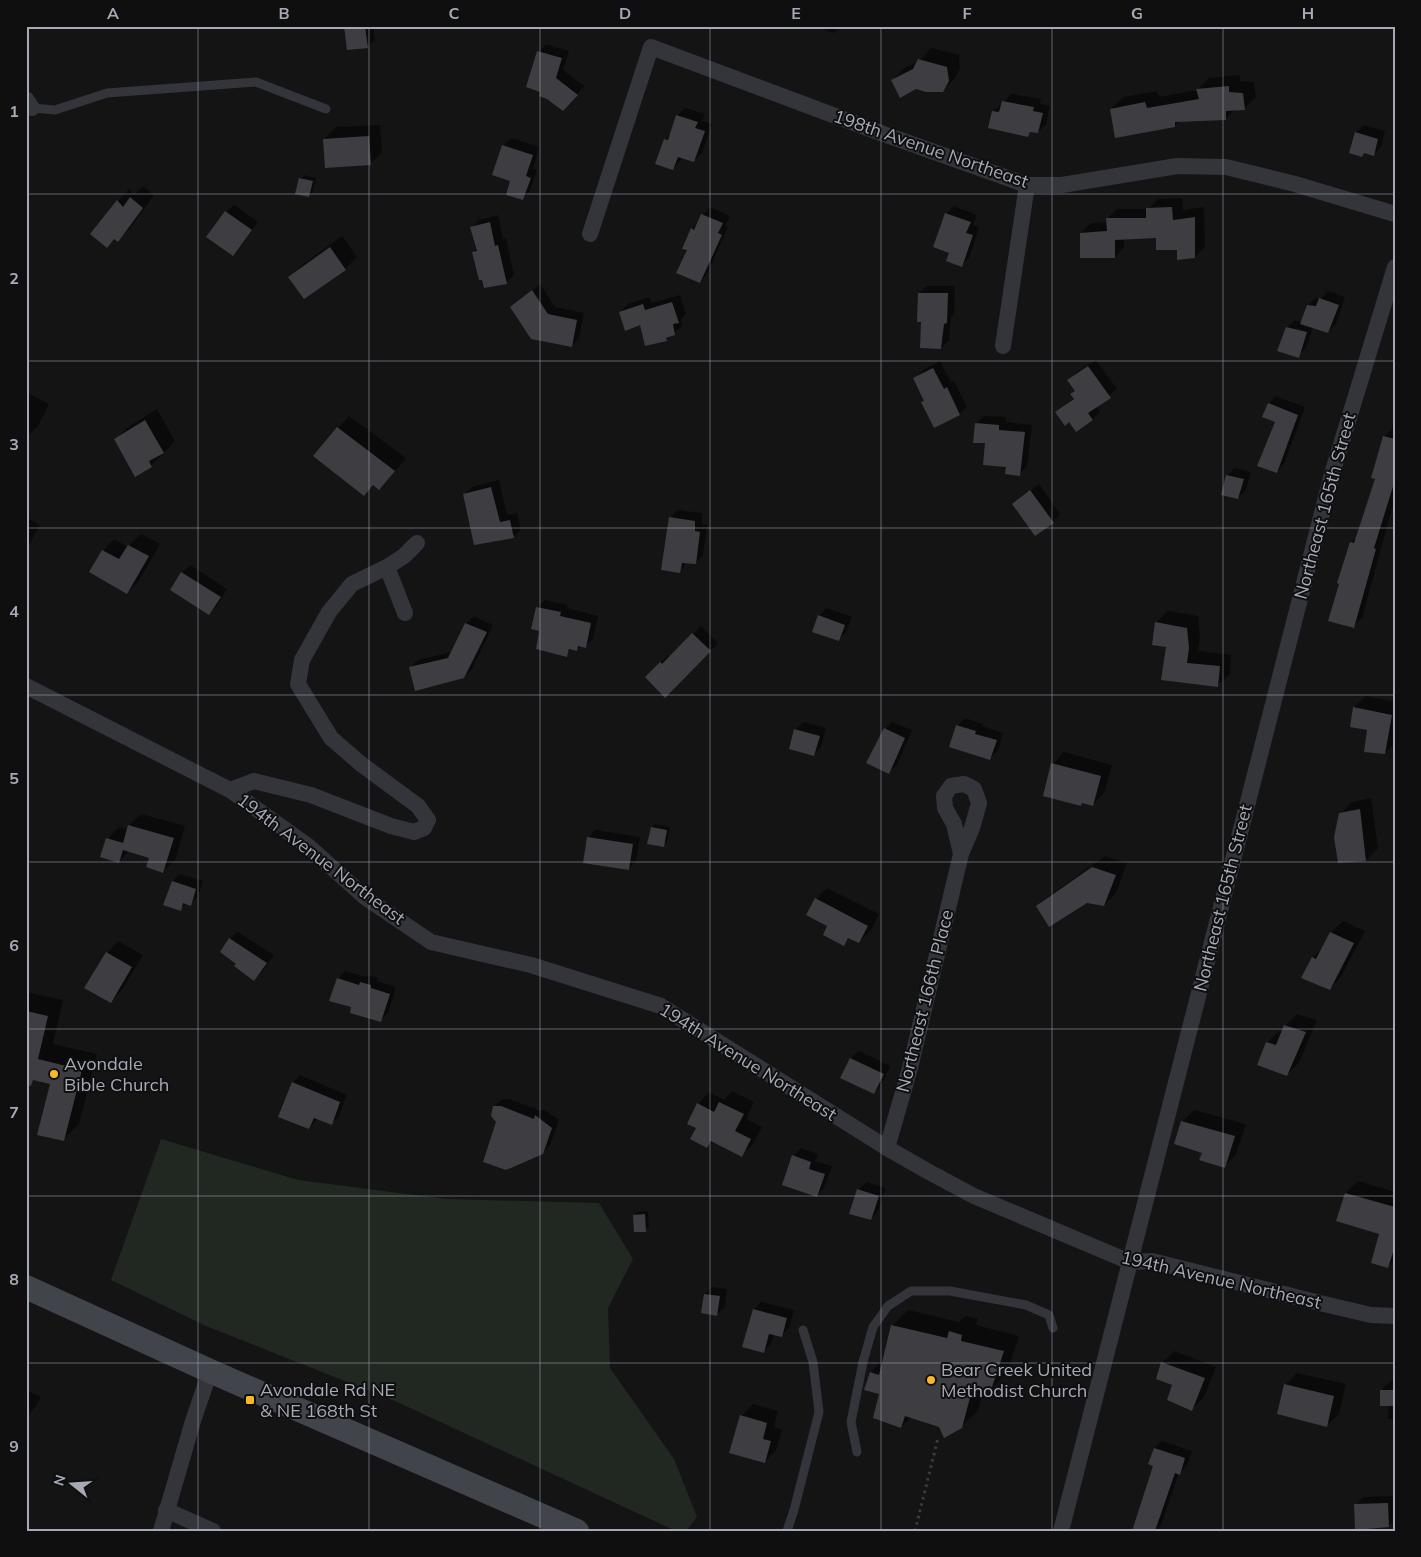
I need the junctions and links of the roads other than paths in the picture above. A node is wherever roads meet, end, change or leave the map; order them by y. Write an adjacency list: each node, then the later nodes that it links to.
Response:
1 (29, 104): 2 (lane)
2 (326, 109)
3 (1027, 185): 4 (street, 198th Avenue Northeast); 5 (street, 198th Avenue Northeast); 7 (street)
4 (1395, 214)
5 (590, 234)
6 (1395, 267): 15 (street, Northeast 165th Street)
7 (1003, 346)
8 (417, 543): 9 (street)
9 (387, 567): 10 (street); 12 (street)
10 (405, 613)
11 (26, 686): 12 (street, 194th Avenue Northeast)
12 (230, 790): 14 (street, 194th Avenue Northeast)
13 (961, 854): 14 (street, Northeast 166th Place)
14 (887, 1148): 15 (street, 194th Avenue Northeast)
15 (1130, 1262): 17 (street, 194th Avenue Northeast); 27 (street, Northeast 165th Street)
16 (26, 1287): 20 (main road)
17 (1395, 1316)
18 (1053, 1328): 21 (lane)
19 (803, 1330): 26 (lane)
20 (210, 1370): 22 (street); 25 (main road)
21 (856, 1452)
22 (166, 1510): 23 (street); 24 (street)
23 (161, 1531)
24 (213, 1531)
25 (577, 1531)
26 (787, 1531)
27 (1060, 1531)

